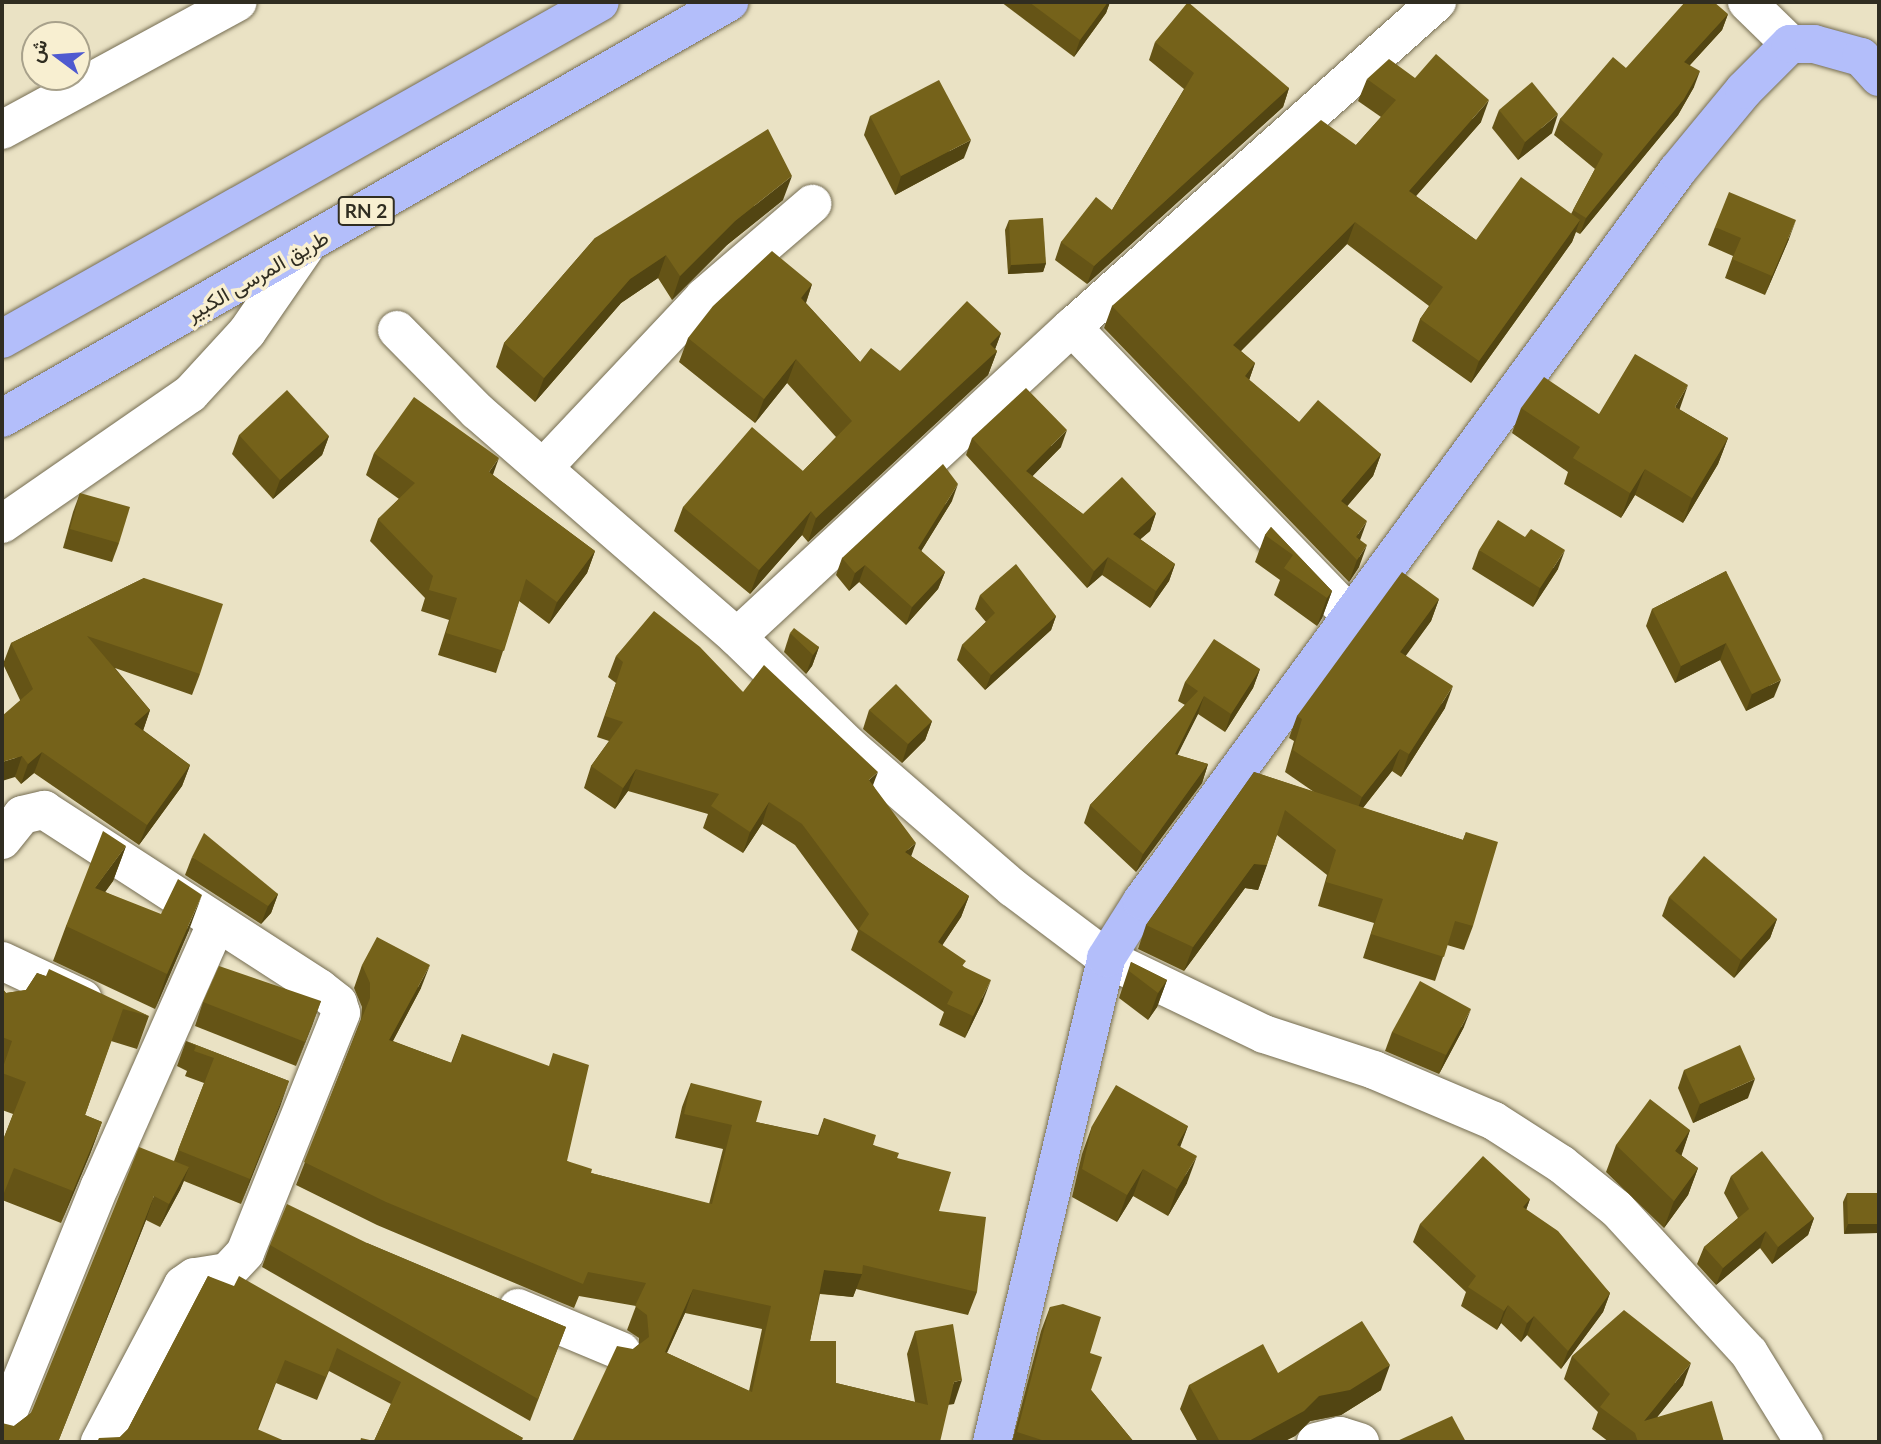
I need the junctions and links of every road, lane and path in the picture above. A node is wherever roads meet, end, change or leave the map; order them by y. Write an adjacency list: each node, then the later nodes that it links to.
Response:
1 (238, 2): 8 (street)
2 (600, 2): 13 (main road)
3 (729, 2): 10 (main road, طريق المرسى الكبير / RN 2)
4 (1437, 2): 11 (street)
5 (1747, 2): 6 (street)
6 (1790, 44): 7 (main road); 17 (main road)
7 (1879, 77)
8 (2, 130)
9 (811, 204): 15 (street)
10 (305, 247): 14 (main road, طريق المرسى الكبير / RN 2); 16 (street)
11 (1072, 327): 17 (street); 18 (street)
12 (397, 330): 15 (street)
13 (2, 338)
14 (2, 418)
15 (544, 467): 18 (street)
16 (2, 524)
17 (1351, 616): 21 (main road)
18 (737, 637): 21 (street)
19 (2, 840): 20 (street)
20 (216, 924): 24 (street); 26 (street)
21 (1105, 958): 32 (main road); 35 (street)
22 (9, 965): 23 (street); 24 (street)
23 (2, 1004)
24 (165, 1038): 25 (street); 30 (street)
25 (204, 1053)
26 (268, 1196): 27 (street); 31 (street)
27 (301, 1212)
28 (482, 1293): 29 (street)
29 (621, 1351)
30 (2, 1428)
31 (100, 1442)
32 (992, 1442)
33 (1316, 1442): 34 (street)
34 (1360, 1442)
35 (1804, 1442)

